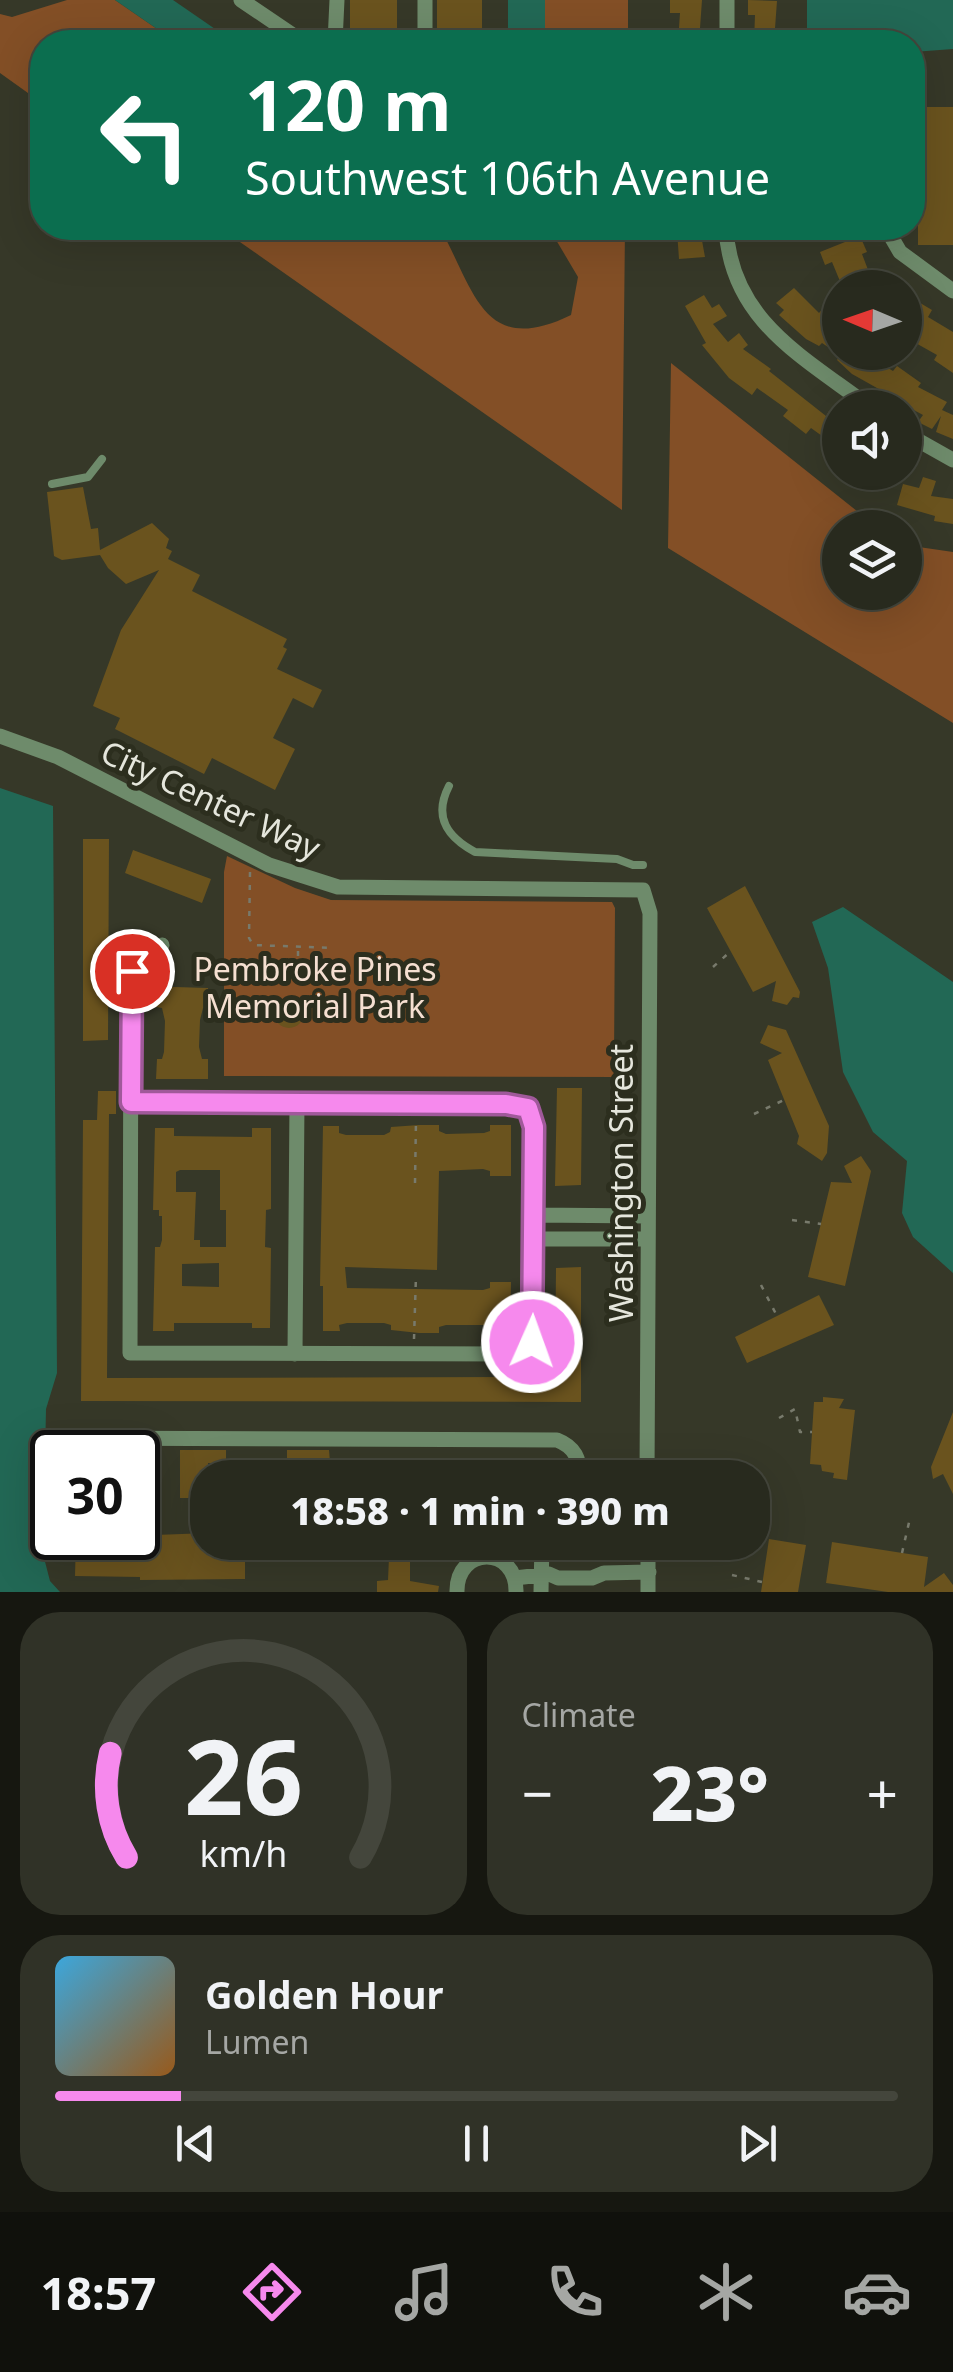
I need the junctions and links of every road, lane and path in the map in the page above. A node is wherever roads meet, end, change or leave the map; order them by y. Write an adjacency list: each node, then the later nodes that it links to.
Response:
1 (241, 0): 5 (street)
2 (337, 0): 6 (street)
3 (425, 0): 7 (street)
4 (727, 0): 8 (street)
5 (285, 30)
6 (336, 30)
7 (425, 30)
8 (727, 30)
9 (728, 240): 12 (street)
10 (893, 240): 11 (street)
11 (953, 291)
12 (848, 390)
13 (922, 443): 15 (street)
14 (102, 459): 16 (lane)
15 (953, 460)
16 (52, 484)
17 (0, 736): 21 (street, City Center Way)
18 (450, 786): 19 (lane)
19 (643, 865)
20 (250, 866): 23 (path)
21 (643, 890): 36 (street, Washington Street)
22 (162, 945): 29 (street)
23 (298, 948): 24 (path); 27 (path)
24 (333, 948)
25 (731, 952): 26 (path)
26 (713, 967)
27 (298, 969)
28 (784, 1100): 32 (path)
29 (131, 1102): 30 (street); 45 (street)
30 (297, 1102): 31 (street); 45 (street)
31 (416, 1103): 33 (path); 34 (street)
32 (754, 1114)
33 (415, 1183)
34 (534, 1216): 35 (street); 39 (street)
35 (578, 1216): 36 (street); 40 (street)
36 (647, 1216): 41 (street, Washington Street)
37 (792, 1220): 38 (path)
38 (821, 1224)
39 (534, 1239): 40 (street); 46 (street)
40 (577, 1239): 41 (street)
41 (646, 1239): 51 (street, Washington Street)
42 (416, 1276): 46 (path)
43 (761, 1285): 44 (path)
44 (778, 1316)
45 (295, 1354): 46 (street)
46 (414, 1354)
47 (779, 1418): 48 (path)
48 (812, 1432)
49 (160, 1438): 50 (street)
50 (578, 1460)
51 (648, 1460)
52 (910, 1518): 53 (path)
53 (902, 1553)
54 (648, 1560): 55 (street)
55 (648, 1572): 57 (street); 62 (street)
56 (732, 1575): 59 (path)
57 (596, 1581): 58 (street)
58 (543, 1582): 60 (street)
59 (762, 1582)
60 (515, 1585): 61 (street)
61 (458, 1592)
62 (648, 1592)

